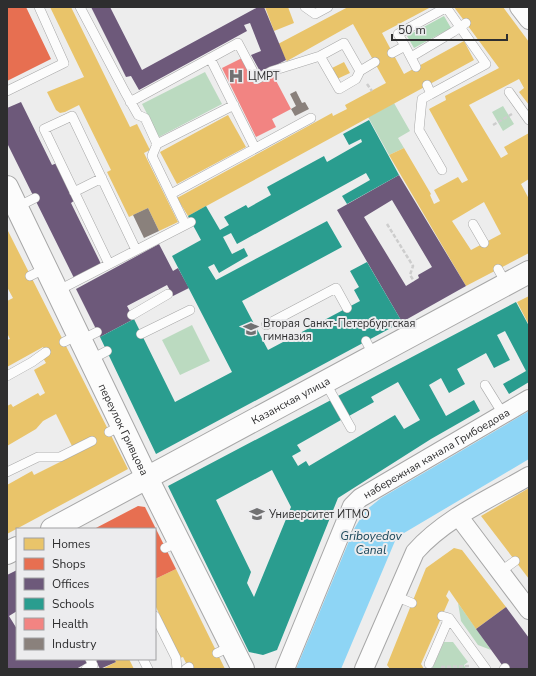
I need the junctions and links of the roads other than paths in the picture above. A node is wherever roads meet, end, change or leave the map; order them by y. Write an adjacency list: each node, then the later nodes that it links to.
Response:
1 (39, 7): 17 (lane)
2 (80, 7): 19 (lane)
3 (305, 7): 4 (lane)
4 (328, 7)
5 (446, 7): 8 (lane); 9 (lane)
6 (519, 7): 7 (street)
7 (529, 20)
8 (463, 25): 12 (lane); 26 (lane)
9 (405, 46): 10 (lane); 12 (lane)
10 (392, 53)
11 (320, 56): 13 (lane); 16 (lane); 16 (lane)
12 (411, 56): 15 (lane)
13 (210, 58): 19 (lane); 20 (lane)
14 (375, 62): 16 (lane)
15 (416, 67)
16 (360, 71)
17 (7, 91)
18 (509, 92): 21 (lane)
19 (130, 102): 24 (lane)
20 (234, 105): 24 (lane); 25 (lane)
21 (525, 106): 23 (lane)
22 (311, 118): 25 (lane)
23 (529, 120)
24 (157, 144): 30 (lane)
25 (255, 148): 30 (lane)
26 (442, 170)
27 (102, 178): 29 (lane); 29 (lane); 33 (lane)
28 (7, 187): 36 (street, переулок Гривцова)
29 (74, 192): 34 (lane)
30 (171, 194): 33 (lane)
31 (473, 224): 32 (lane)
32 (484, 243)
33 (136, 250): 34 (lane)
34 (109, 264): 36 (lane)
35 (529, 272): 45 (street, Казанская улица)
36 (57, 291): 53 (street, переулок Гривцова)
37 (168, 294): 40 (lane)
38 (347, 308): 41 (lane)
39 (190, 310): 42 (lane)
40 (132, 315)
41 (266, 325)
42 (141, 334)
43 (46, 352): 44 (lane)
44 (7, 376)
45 (325, 382): 49 (lane); 53 (street, Казанская улица)
46 (485, 385): 48 (lane)
47 (529, 399): 48 (street, набережная канала Грибоедова)
48 (503, 414): 72 (street, набережная канала Грибоедова)
49 (351, 428)
50 (92, 441): 51 (lane)
51 (7, 472)
52 (529, 476): 54 (street)
53 (147, 478): 55 (street, Казанская улица); 71 (street, переулок Гривцова)
54 (459, 517): 59 (street); 60 (street)
55 (54, 528)
56 (16, 548): 57 (street)
57 (7, 553)
58 (515, 561): 59 (lane)
59 (500, 572): 62 (street)
60 (395, 596): 61 (lane); 73 (street)
61 (412, 603)
62 (529, 610)
63 (156, 618): 67 (lane)
64 (90, 660): 69 (lane)
65 (144, 660): 70 (lane)
66 (428, 664): 68 (lane)
67 (174, 668)
68 (484, 668)
69 (86, 669)
70 (148, 669)
71 (243, 669)
72 (284, 669)
73 (364, 669)

